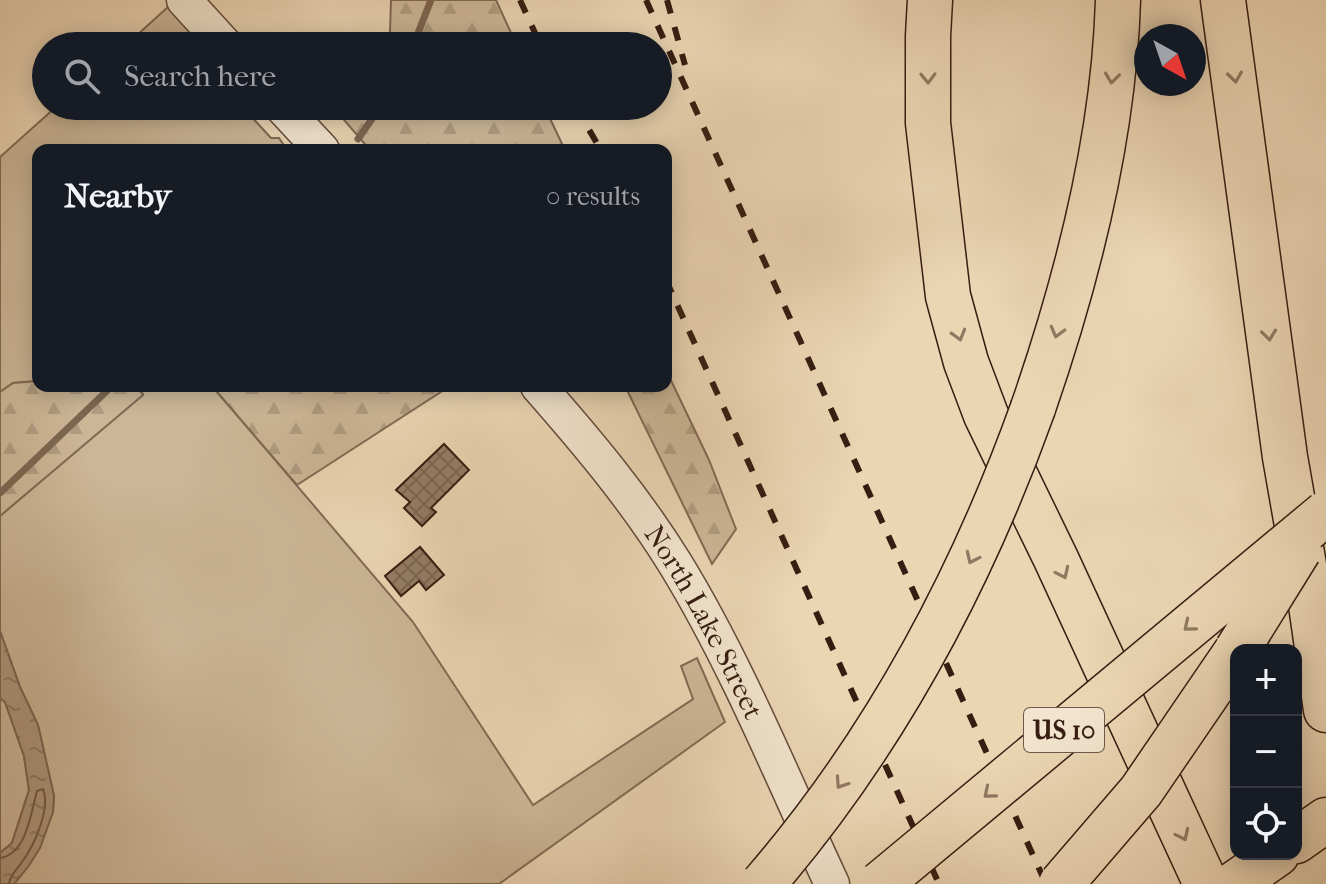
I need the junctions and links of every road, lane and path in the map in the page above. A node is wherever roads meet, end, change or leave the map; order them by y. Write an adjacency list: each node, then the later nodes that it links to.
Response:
1 (184, 0): 5 (street)
2 (930, 0): 21 (highway, one-way to 21)
3 (1118, 0): 17 (highway, one-way to 17, bridge)
4 (1223, 0): 13 (highway, one-way to 13)
5 (213, 32)
6 (294, 120): 7 (street)
7 (316, 144)
8 (543, 392): 18 (street, North Lake Street)
9 (1326, 504): 11 (highway, bridge)
10 (1326, 513): 19 (highway, US 10, one-way to 19, bridge)
11 (1241, 644)
12 (1230, 661): 20 (highway, bridge)
13 (1326, 710)
14 (1326, 820): 15 (highway)
15 (1302, 837)
16 (1268, 860): 22 (highway)
17 (763, 884)
18 (832, 884)
19 (880, 884)
20 (1061, 884)
21 (1206, 884)
22 (1234, 884)

